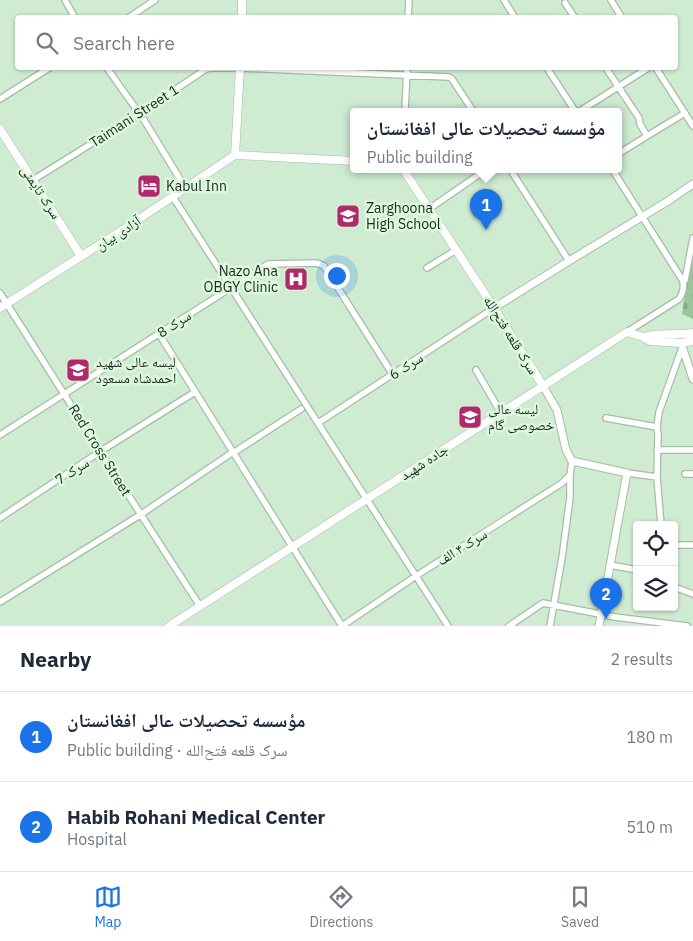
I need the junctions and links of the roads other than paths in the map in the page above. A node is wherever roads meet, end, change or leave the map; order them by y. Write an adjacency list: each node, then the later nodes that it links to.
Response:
1 (64, 0): 8 (street)
2 (155, 0): 9 (street)
3 (242, 0): 10 (main road)
4 (409, 0): 11 (street)
5 (504, 0): 12 (street)
6 (611, 0): 14 (street)
7 (565, 3): 13 (street)
8 (73, 15)
9 (132, 15)
10 (242, 15)
11 (408, 15)
12 (513, 15)
13 (572, 15)
14 (620, 15)
15 (46, 70): 27 (street)
16 (108, 70): 33 (street)
17 (205, 70): 33 (street, Taimani Street 1)
18 (240, 70): 38 (main road)
19 (288, 70): 25 (street, Taimani Street 1)
20 (407, 70): 25 (street)
21 (548, 70): 30 (street)
22 (607, 70): 26 (street)
23 (645, 70): 26 (street)
24 (657, 70): 32 (street)
25 (407, 75): 28 (street); 29 (street, Taimani Street 1)
26 (619, 87): 31 (street); 36 (street)
27 (0, 99)
28 (405, 108)
29 (471, 108)
30 (573, 108)
31 (585, 108)
32 (685, 113): 34 (street); 36 (street)
33 (139, 114): 44 (street, Taimani Street 1); 46 (street)
34 (693, 126)
35 (0, 129): 44 (main road, سرک تایمنی)
36 (647, 136): 37 (street)
37 (622, 152)
38 (234, 155): 39 (main road); 46 (main road, آزادی بیان)
39 (350, 161)
40 (406, 173): 48 (main road, سرک قلعه فتح‌الله)
41 (481, 173): 48 (street)
42 (513, 173): 53 (street)
43 (614, 173): 49 (street)
44 (33, 180): 52 (main road, سرک تایمنی)
45 (693, 184): 49 (street)
46 (186, 189): 47 (main road, آزادی بیان)
47 (173, 197): 52 (main road, آزادی بیان); 56 (street)
48 (429, 208): 51 (main road, سرک قلعه فتح‌الله)
49 (642, 217): 53 (street); 55 (street)
50 (693, 238): 55 (street)
51 (456, 250): 54 (street); 59 (main road, سرک قلعه فتح‌الله)
52 (81, 256): 58 (main road, آزادی بیان)
53 (569, 261): 59 (street)
54 (427, 268)
55 (683, 281): 60 (street, جاده شهید)
56 (231, 287): 62 (street, سرک 8); 67 (street, سرک 8); 75 (street)
57 (0, 293): 58 (street, Red Cross Street)
58 (3, 306): 71 (street, Red Cross Street)
59 (494, 308): 67 (street, سرک 6); 69 (main road, سرک قلعه فتح‌الله)
60 (627, 332): 63 (main road); 69 (main road, جاده شهید)
61 (693, 333): 63 (main road)
62 (159, 334): 70 (street, سرک ۴ الف); 71 (street, سرک 8)
63 (643, 337): 65 (main road)
64 (693, 341): 65 (main road)
65 (682, 346): 68 (street); 76 (street)
66 (476, 370): 73 (street)
67 (393, 375): 75 (street, سرک 6)
68 (693, 379)
69 (543, 386): 73 (main road, جاده شهید); 82 (street, سرک قلعه فتح‌الله)
70 (195, 392): 80 (street, سرک 7); 81 (street, سرک ۴ الف)
71 (65, 394): 77 (street, سرک 8); 80 (street, Red Cross Street)
72 (301, 410): 81 (street)
73 (501, 413): 88 (main road, جاده شهید)
74 (606, 418): 76 (street)
75 (318, 423): 88 (street)
76 (657, 427): 78 (street)
77 (0, 435)
78 (657, 450): 79 (street); 87 (street)
79 (693, 450)
80 (101, 451): 89 (street, Red Cross Street); 90 (street, سرک 7)
81 (233, 453): 89 (street); 94 (street, سرک ۴ الف)
82 (572, 461): 83 (street); 86 (street)
83 (627, 473): 87 (street); 95 (street)
84 (685, 474): 85 (street)
85 (693, 474)
86 (570, 475): 97 (street, سرک ۴ الف); 101 (street)
87 (657, 477): 91 (street)
88 (367, 499): 94 (main road, جاده شهید); 97 (street)
89 (140, 515): 100 (street); 102 (street, Red Cross Street)
90 (0, 518)
91 (661, 521)
92 (678, 545): 93 (street)
93 (693, 545)
94 (293, 547): 102 (main road, جاده شهید); 105 (street, سرک ۴ الف)
95 (610, 565): 96 (street); 103 (street)
96 (633, 569)
97 (416, 576): 105 (street, سرک ۴ الف); 106 (street)
98 (678, 588): 99 (street)
99 (693, 594)
100 (0, 602)
101 (554, 605): 103 (street); 107 (street); 108 (street)
102 (200, 606): 104 (main road, جاده شهید)
103 (601, 615): 109 (street); 110 (street)
104 (170, 626)
105 (342, 626)
106 (448, 626)
107 (509, 626)
108 (550, 626)
109 (599, 626)
110 (687, 626)

